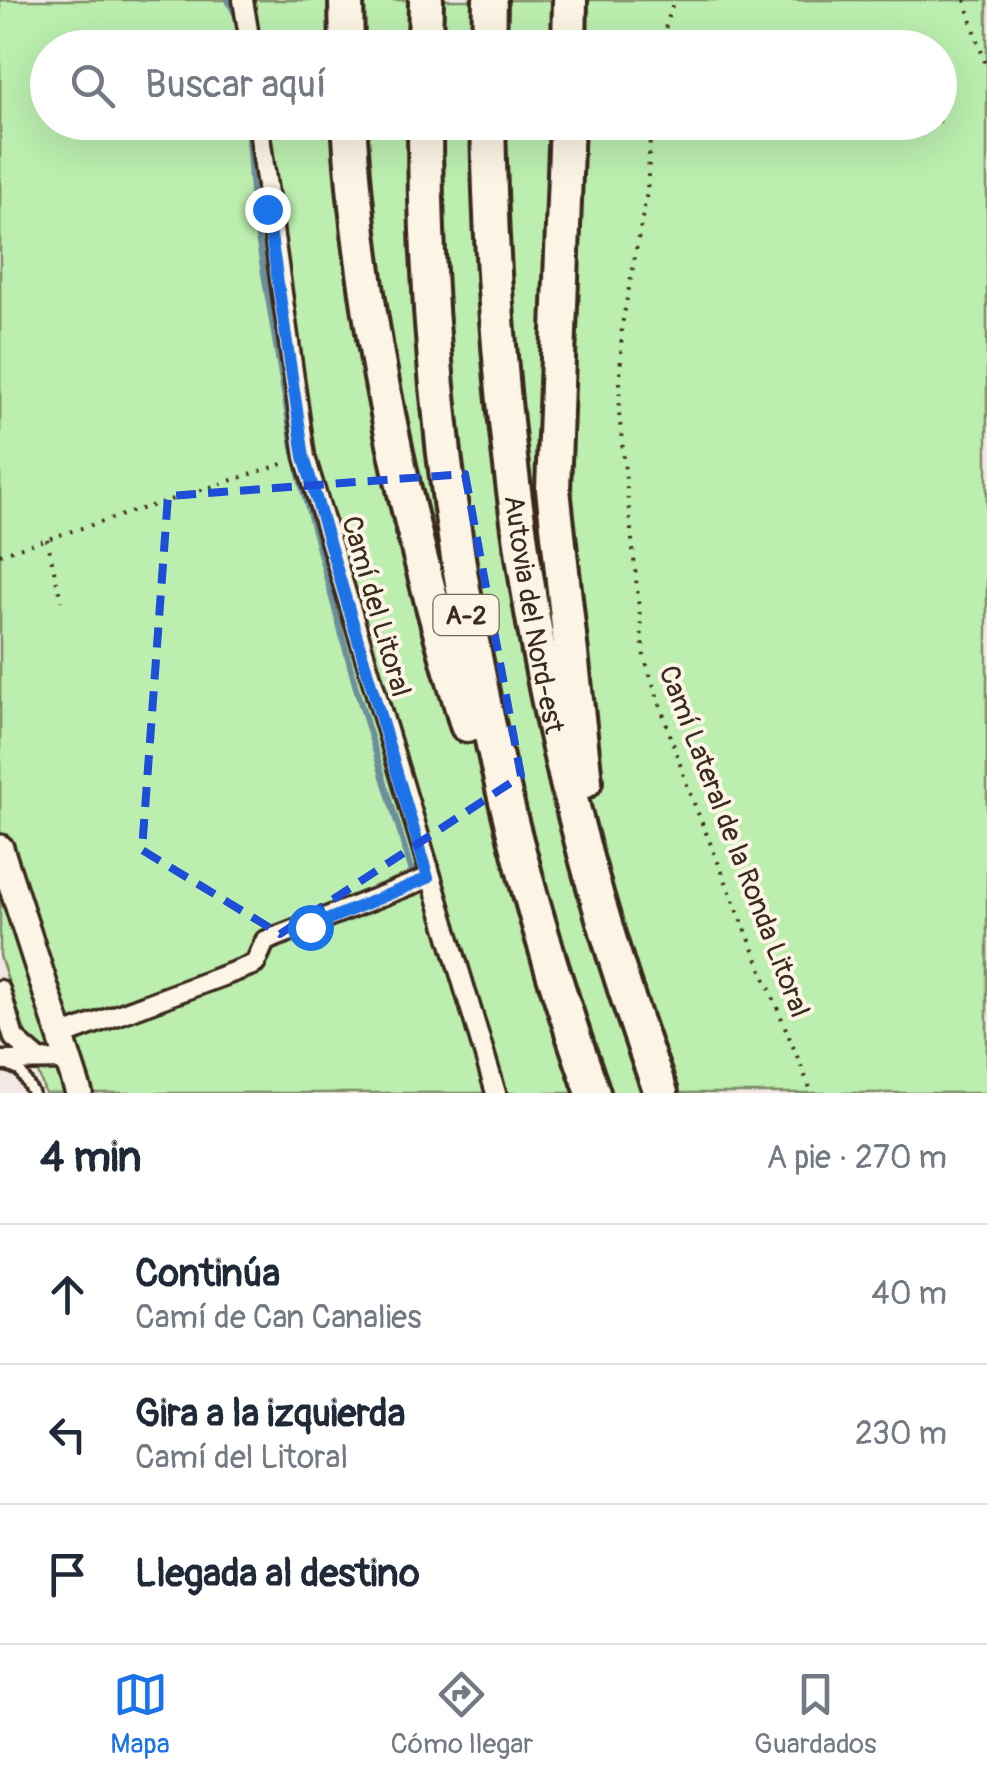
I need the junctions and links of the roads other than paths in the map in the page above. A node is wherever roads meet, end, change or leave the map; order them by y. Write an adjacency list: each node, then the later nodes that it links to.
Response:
1 (243, 0): 6 (street)
2 (346, 0): 7 (highway)
3 (426, 0): 8 (highway)
4 (490, 0): 9 (highway)
5 (570, 0): 10 (highway)
6 (248, 30)
7 (347, 30)
8 (425, 30)
9 (489, 30)
10 (569, 30)
11 (260, 140): 17 (street, Camí del Litoral)
12 (351, 140): 19 (highway)
13 (425, 140): 19 (highway, A-2)
14 (489, 140): 18 (highway, Autovia del Nord-est / A-2)
15 (566, 140): 18 (highway)
16 (0, 848): 22 (main road)
17 (428, 878): 22 (street); 27 (street, Camí del Litoral)
18 (602, 920): 29 (highway, Autovia del Nord-est / A-2)
19 (539, 933): 28 (highway, A-2)
20 (0, 990): 21 (street)
21 (14, 1038): 23 (street); 24 (street)
22 (65, 1048): 23 (street); 26 (main road)
23 (38, 1058): 24 (street)
24 (0, 1061): 25 (lane)
25 (33, 1093)
26 (79, 1093)
27 (496, 1093)
28 (593, 1093)
29 (661, 1093)

